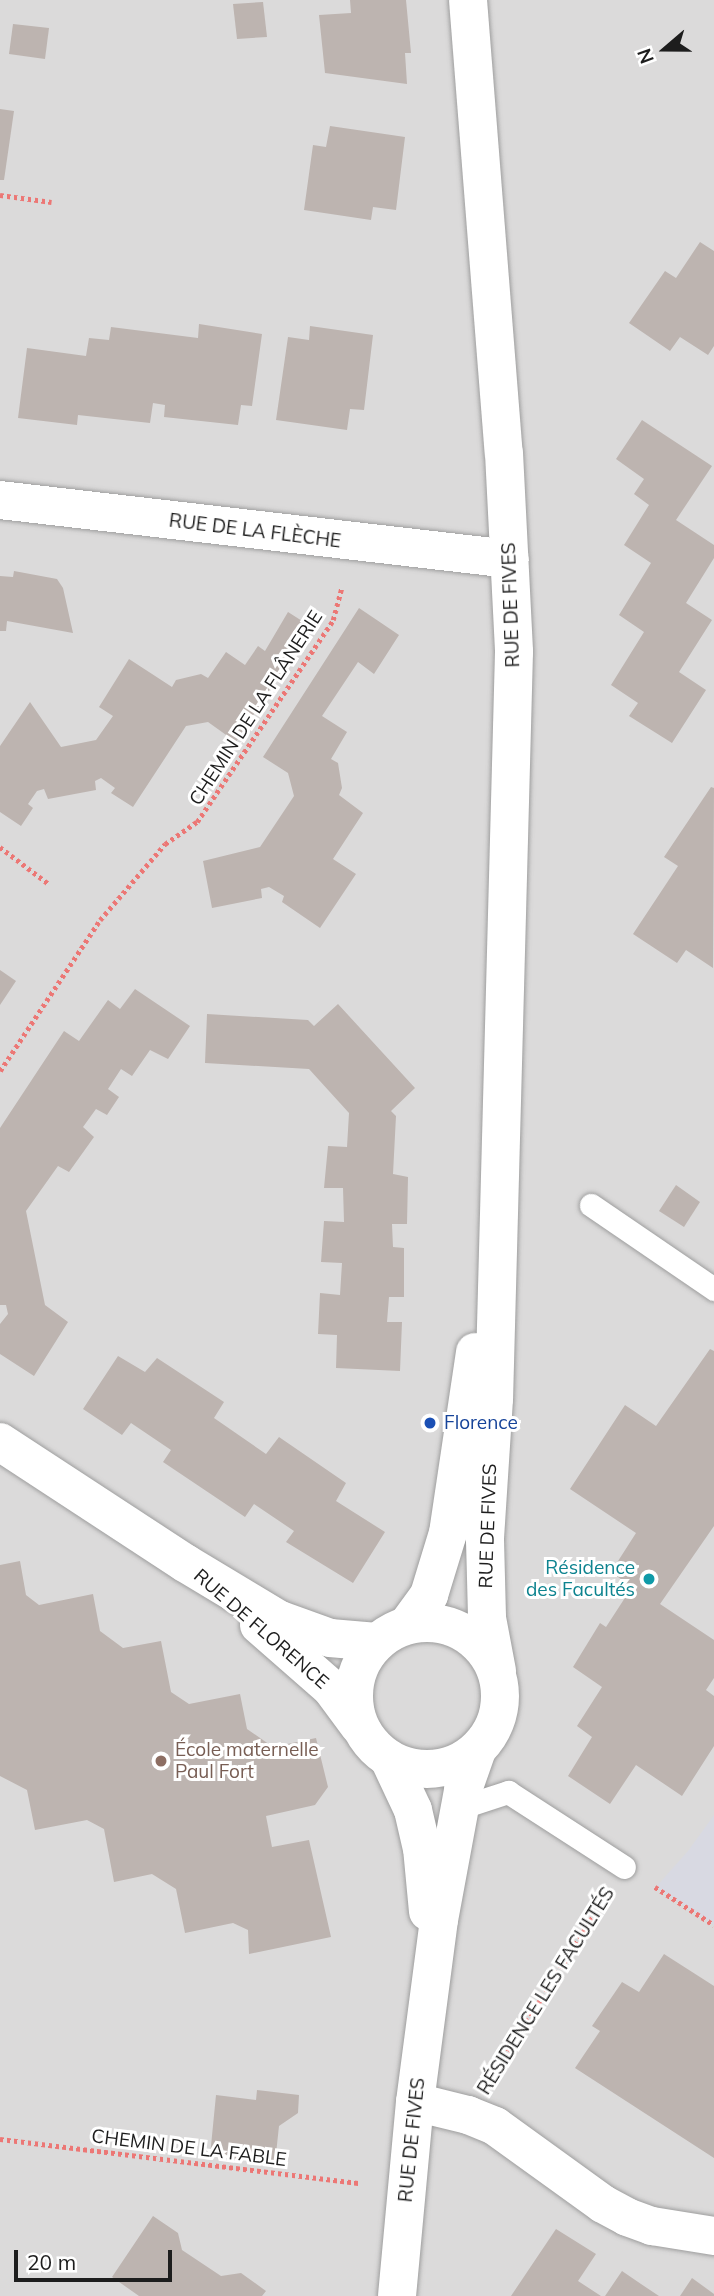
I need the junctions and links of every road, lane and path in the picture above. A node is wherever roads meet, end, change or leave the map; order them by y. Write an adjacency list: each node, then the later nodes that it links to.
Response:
1 (468, 0): 6 (street, RUE DE FIVES)
2 (0, 195): 3 (path)
3 (51, 202)
4 (0, 500): 5 (street, RUE DE LA FLÈCHE)
5 (353, 543): 6 (street, RUE DE LA FLÈCHE); 9 (path, CHEMIN DE LA FLÂNERIE)
6 (510, 559): 11 (street, RUE DE FIVES)
7 (0, 848): 8 (path)
8 (49, 884)
9 (0, 1071)
10 (591, 1205): 12 (lane)
11 (498, 1212): 15 (street, RUE DE FIVES); 16 (street, RUE DE FIVES)
12 (714, 1289)
13 (0, 1442): 14 (street, RUE DE FLORENCE)
14 (185, 1563): 15 (street, RUE DE FLORENCE); 17 (street, RUE DE FLORENCE)
15 (392, 1633): 16 (street); 17 (street)
16 (497, 1671): 18 (street)
17 (362, 1729): 19 (street)
18 (477, 1750): 19 (street); 20 (street, RUE DE FIVES)
19 (389, 1759): 23 (street, RUE DE FIVES)
20 (459, 1808): 21 (lane, RÉSIDENCE LES FACULTÉS); 23 (street, RUE DE FIVES)
21 (624, 1867): 22 (path, RÉSIDENCE LES FACULTÉS); 25 (path, RÉSIDENCE LES FACULTÉS)
22 (714, 1925)
23 (429, 1984): 24 (street, RUE DE FIVES)
24 (415, 2102): 25 (street); 29 (street, RUE DE FIVES)
25 (468, 2115): 28 (street)
26 (0, 2139): 27 (path, CHEMIN DE LA FABLE)
27 (367, 2183)
28 (714, 2236)
29 (397, 2296)

